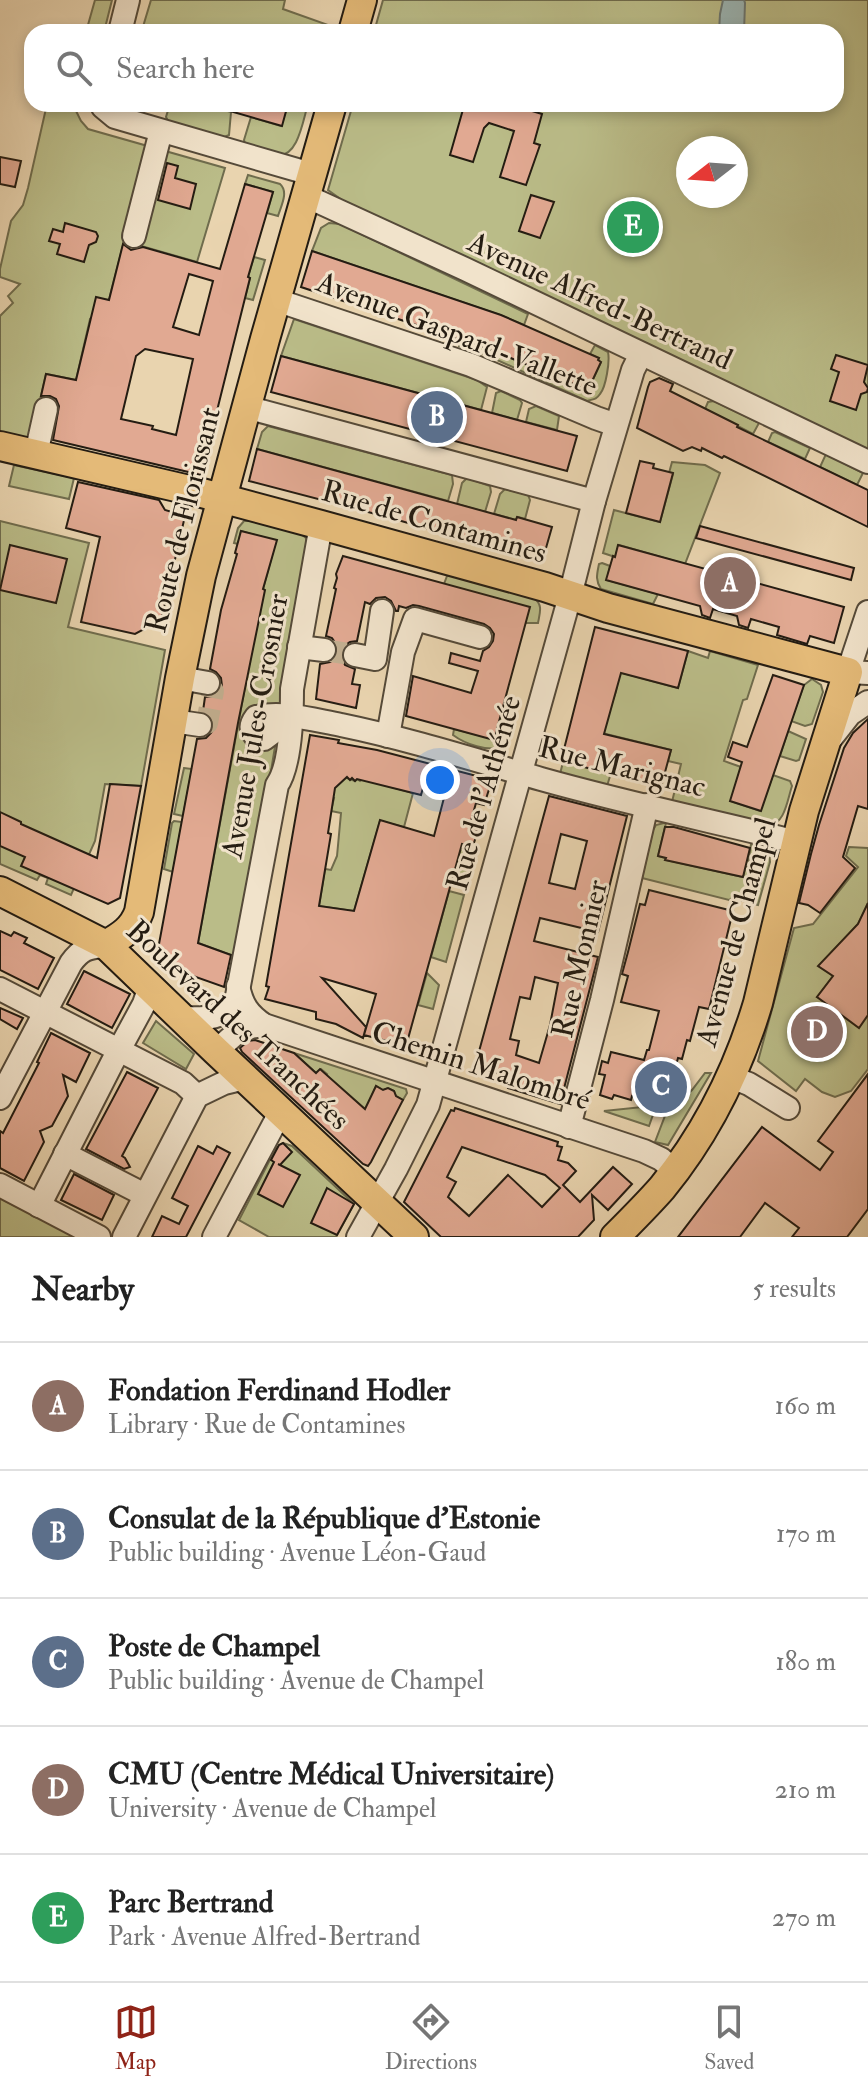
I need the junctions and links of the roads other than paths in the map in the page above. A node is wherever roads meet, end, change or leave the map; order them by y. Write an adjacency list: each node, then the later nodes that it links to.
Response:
1 (128, 0): 3 (street)
2 (362, 0): 4 (main road)
3 (122, 24)
4 (355, 24)
5 (109, 112): 7 (street, Avenue Alfred-Bertrand)
6 (330, 112): 8 (main road, Route de Florissant)
7 (161, 131): 8 (street, Avenue Alfred-Bertrand); 9 (street)
8 (308, 185): 10 (main road, Route de Florissant); 11 (street, Avenue Alfred-Bertrand)
9 (134, 236)
10 (276, 300): 12 (main road, Route de Florissant); 14 (street, Avenue Gaspard-Vallette)
11 (641, 354): 14 (street, Rue de l'Athénée); 17 (street, Avenue Alfred-Bertrand)
12 (246, 407): 18 (main road, Route de Florissant); 19 (street)
13 (46, 409): 16 (street)
14 (616, 425): 19 (street, Rue de l'Athénée)
15 (0, 446): 16 (main road, Rue de Contamines)
16 (36, 454): 18 (main road, Rue de Contamines)
17 (868, 462)
18 (222, 499): 20 (main road, Rue de Contamines); 38 (main road, Route de Florissant)
19 (594, 501): 21 (street, Rue de l'Athénée)
20 (321, 525): 21 (main road, Rue de Contamines); 25 (street, Avenue Jules-Crosnier)
21 (570, 596): 28 (main road, Rue de Contamines); 34 (street, Rue de l'Athénée)
22 (382, 611): 27 (street)
23 (868, 612): 28 (street)
24 (480, 637): 32 (street)
25 (299, 647): 26 (street); 30 (street, Avenue Jules-Crosnier)
26 (324, 650)
27 (355, 655)
28 (858, 673): 33 (main road, Avenue de Champel)
29 (868, 702): 33 (street, Avenue de Champel)
30 (292, 716): 31 (street, Rue Marignac); 32 (street, Rue Marignac); 39 (street, Avenue Jules-Crosnier)
31 (272, 733)
32 (388, 736): 34 (street, Rue Marignac)
33 (822, 753): 36 (main road, Avenue de Champel)
34 (521, 772): 35 (street, Rue Marignac); 49 (street, Rue de l'Athénée)
35 (655, 807): 36 (street, Rue Marignac); 54 (street, Rue Monnier)
36 (797, 842): 47 (main road, Avenue de Champel)
37 (0, 891): 38 (main road, Boulevard des Tranchées)
38 (106, 945): 40 (main road, Boulevard des Tranchées); 42 (street)
39 (237, 985): 43 (street); 44 (street)
40 (150, 986): 43 (main road, Boulevard des Tranchées); 45 (street)
41 (0, 989): 42 (street)
42 (44, 1012): 45 (street); 51 (street)
43 (182, 1018): 46 (main road, Boulevard des Tranchées)
44 (264, 1025): 46 (street); 49 (street, Chemin Malombré)
45 (119, 1050): 50 (street); 55 (street)
46 (216, 1051): 48 (main road, Boulevard des Tranchées)
47 (731, 1077): 52 (street); 56 (main road, Avenue de Champel)
48 (245, 1078): 50 (street); 53 (main road, Boulevard des Tranchées)
49 (435, 1083): 54 (street, Chemin Malombré); 59 (street, Rue de l'Athénée)
50 (197, 1096): 58 (street)
51 (0, 1098)
52 (788, 1108)
53 (281, 1111): 59 (main road, Boulevard des Tranchées); 61 (street)
54 (569, 1127): 56 (street, Chemin Malombré)
55 (65, 1154): 58 (street); 60 (street)
56 (674, 1170): 67 (main road, Avenue de Champel)
57 (0, 1185): 60 (street)
58 (145, 1195): 63 (street)
59 (377, 1201): 64 (street, Rue de l'Athénée); 65 (main road, Boulevard des Tranchées); 66 (main road, Boulevard des Tranchées)
60 (39, 1206): 62 (street)
61 (224, 1234)
62 (99, 1237)
63 (124, 1237)
64 (358, 1237)
65 (414, 1237)
66 (429, 1237)
67 (615, 1237)

